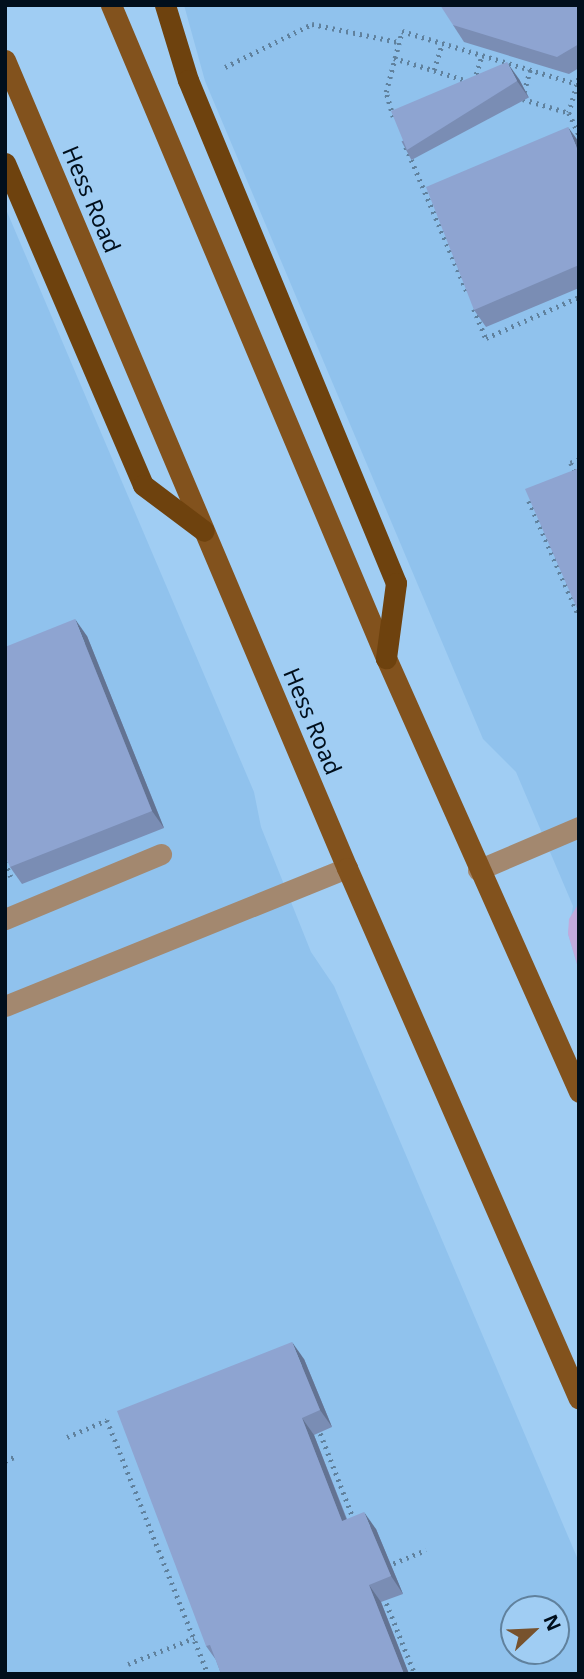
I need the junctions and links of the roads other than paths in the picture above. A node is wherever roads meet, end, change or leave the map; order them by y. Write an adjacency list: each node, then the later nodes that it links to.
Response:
1 (111, 5): 6 (main road)
2 (165, 5): 6 (highway)
3 (5, 61): 5 (main road, Hess Road)
4 (5, 163): 5 (highway)
5 (204, 531): 9 (main road, Hess Road)
6 (386, 658): 10 (main road)
7 (579, 827): 10 (street)
8 (160, 853): 11 (street)
9 (347, 868): 12 (street); 14 (main road, Hess Road)
10 (478, 870): 13 (main road)
11 (5, 919)
12 (5, 1006)
13 (579, 1092)
14 (579, 1399)

